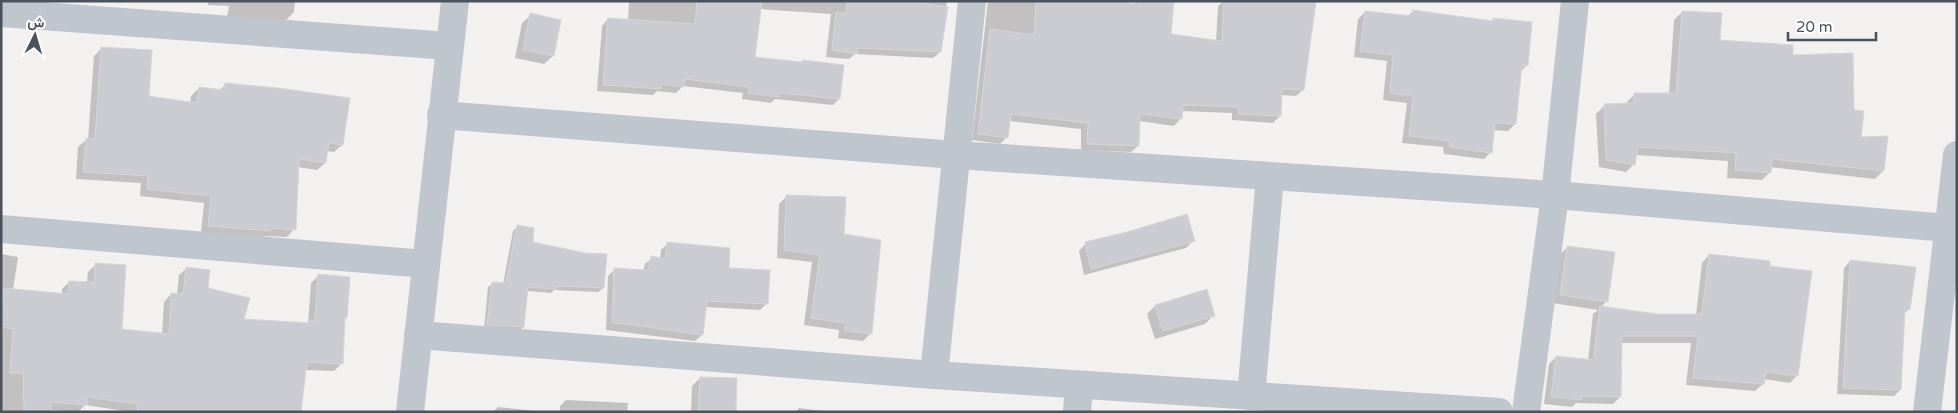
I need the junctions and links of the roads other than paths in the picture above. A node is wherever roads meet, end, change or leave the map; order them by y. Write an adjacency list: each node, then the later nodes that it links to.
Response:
1 (455, 1): 5 (street)
2 (972, 1): 7 (street)
3 (1574, 1): 10 (street)
4 (1, 13): 5 (street)
5 (449, 46): 6 (street)
6 (441, 115): 7 (street); 13 (street)
7 (956, 155): 9 (street); 15 (street)
8 (1957, 155): 11 (street)
9 (1270, 177): 10 (street); 17 (street)
10 (1554, 195): 11 (street); 21 (street)
11 (1948, 228): 22 (street)
12 (1, 229): 13 (street)
13 (426, 264): 14 (street)
14 (418, 335): 15 (street); 18 (street)
15 (934, 375): 16 (street)
16 (1079, 384): 17 (street); 19 (street)
17 (1251, 396): 20 (street)
18 (410, 412)
19 (1077, 412)
20 (1500, 412)
21 (1526, 412)
22 (1928, 412)

